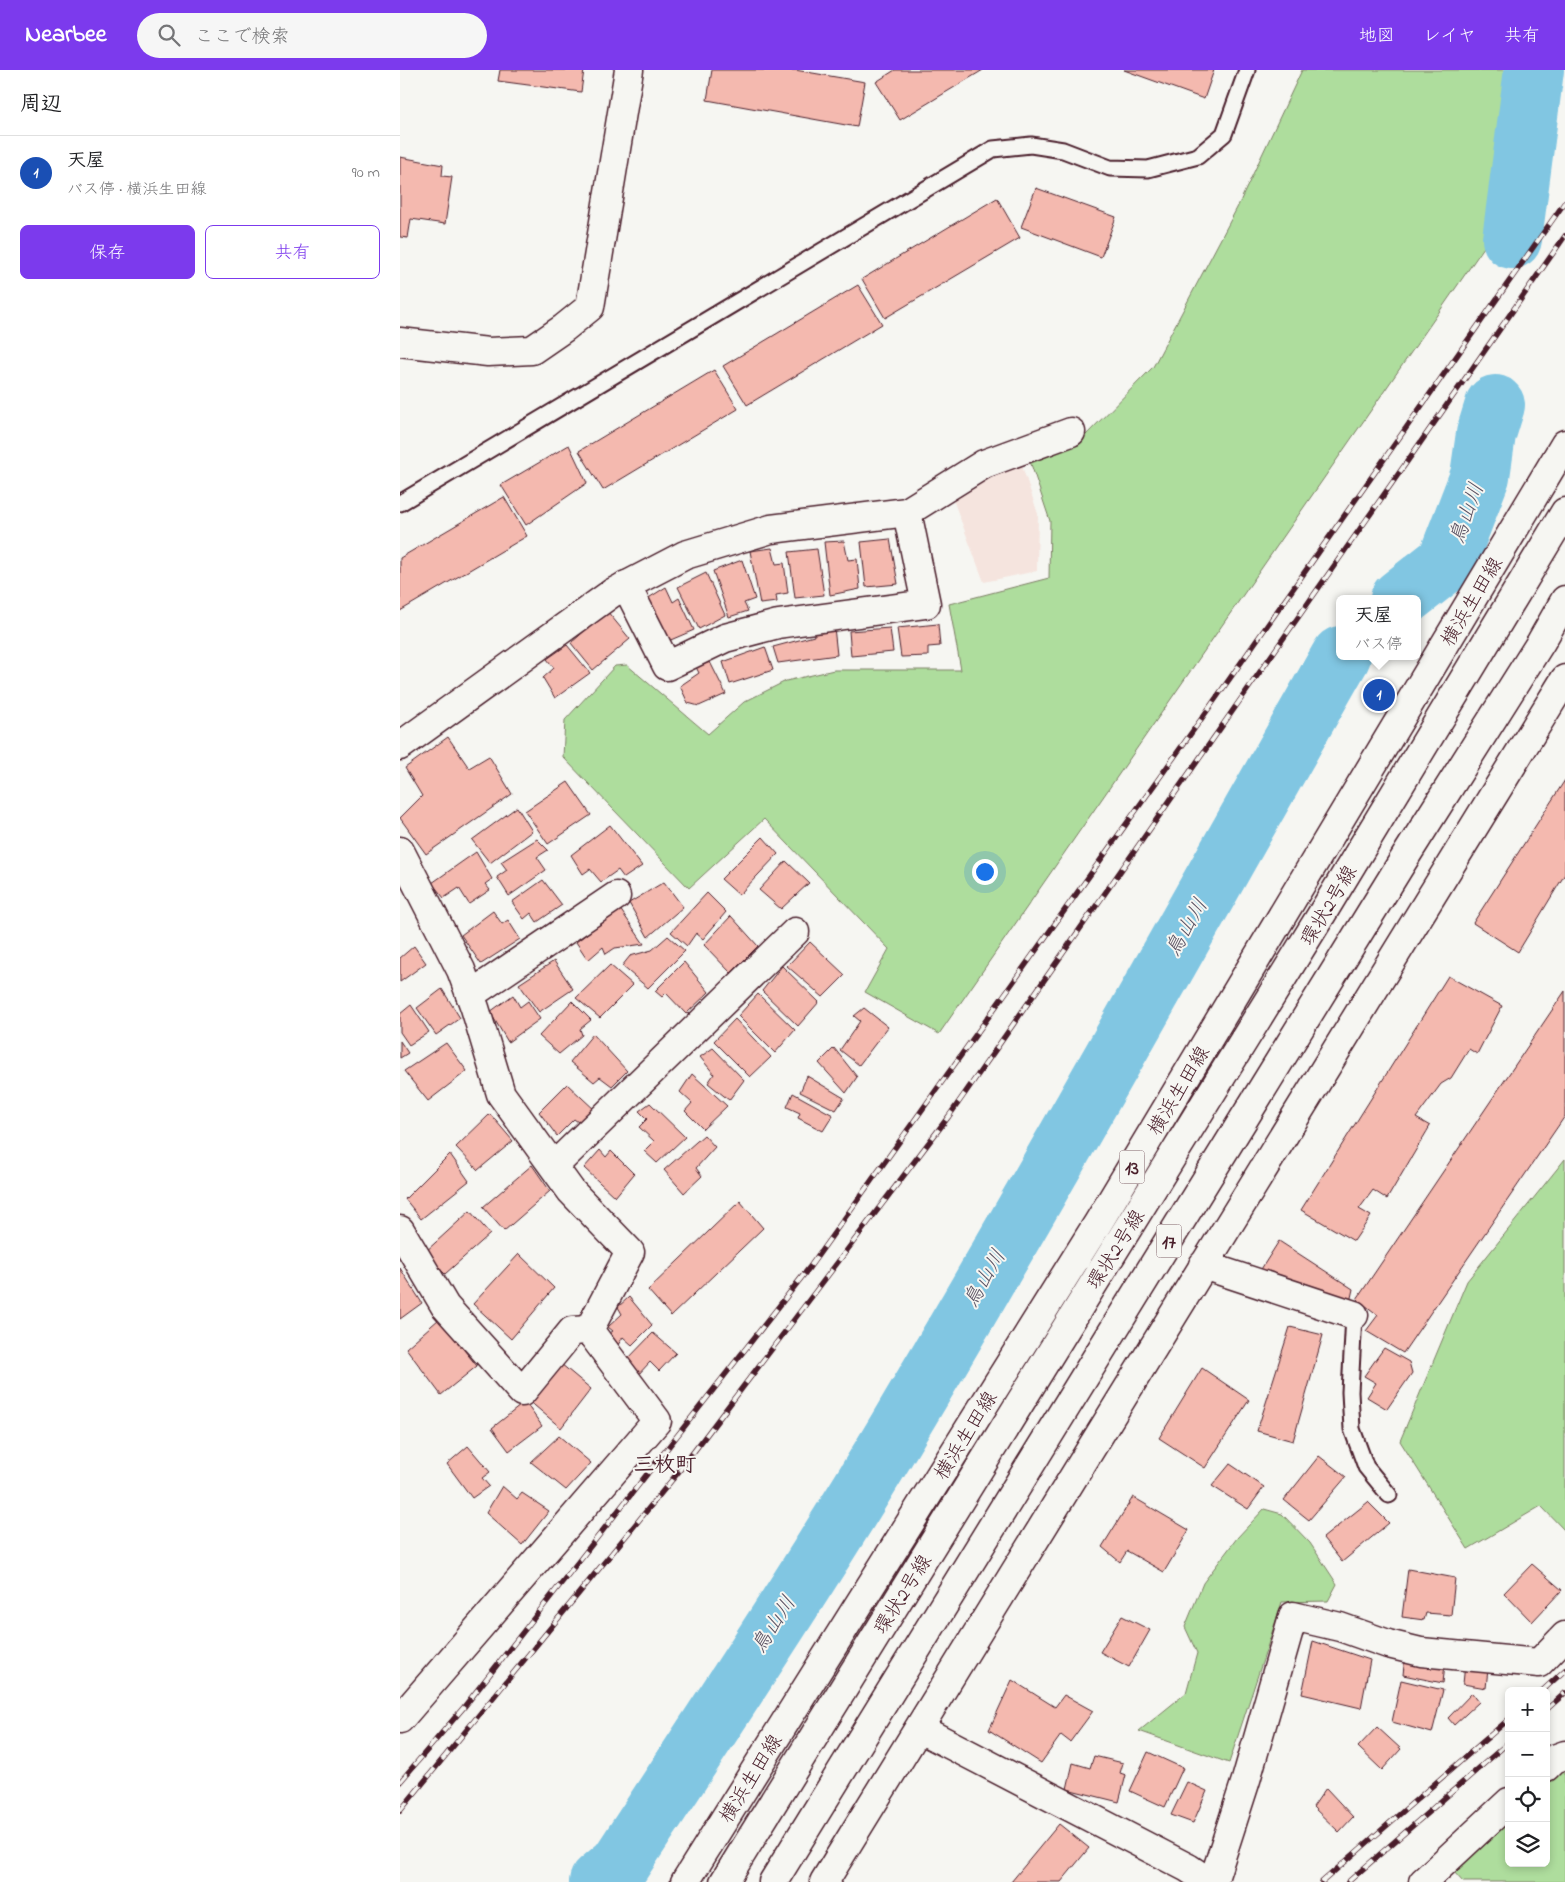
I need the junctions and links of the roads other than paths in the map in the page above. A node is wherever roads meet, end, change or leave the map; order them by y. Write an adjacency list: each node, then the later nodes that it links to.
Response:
1 (629, 70): 3 (main road)
2 (1247, 70): 6 (lane)
3 (400, 342)
4 (1071, 432): 7 (main road)
5 (1565, 444): 29 (main road, 横浜生田線 / 13)
6 (400, 504)
7 (907, 512): 9 (main road); 9 (main road)
8 (1565, 512): 30 (main road, 環状2号線 / 17)
9 (626, 585): 12 (main road)
10 (1565, 600): 31 (main road, 環状2号線 / 17)
11 (1565, 679): 19 (main road)
12 (400, 746)
13 (400, 851): 16 (main road)
14 (616, 896): 16 (main road)
15 (795, 932): 17 (main road)
16 (470, 995): 17 (main road)
17 (554, 1166): 21 (main road)
18 (400, 1230): 21 (main road)
19 (1203, 1265): 20 (main road); 25 (main road)
20 (1354, 1315): 22 (lane)
21 (589, 1330): 24 (main road)
22 (1389, 1495)
23 (1565, 1636): 34 (main road)
24 (400, 1719)
25 (920, 1729): 32 (main road); 33 (main road)
26 (1565, 1754): 27 (main road)
27 (1550, 1763)
28 (1505, 1806): 35 (main road)
29 (685, 1882)
30 (724, 1882)
31 (773, 1882)
32 (824, 1882)
33 (1209, 1882)
34 (1213, 1882)
35 (1422, 1882)

